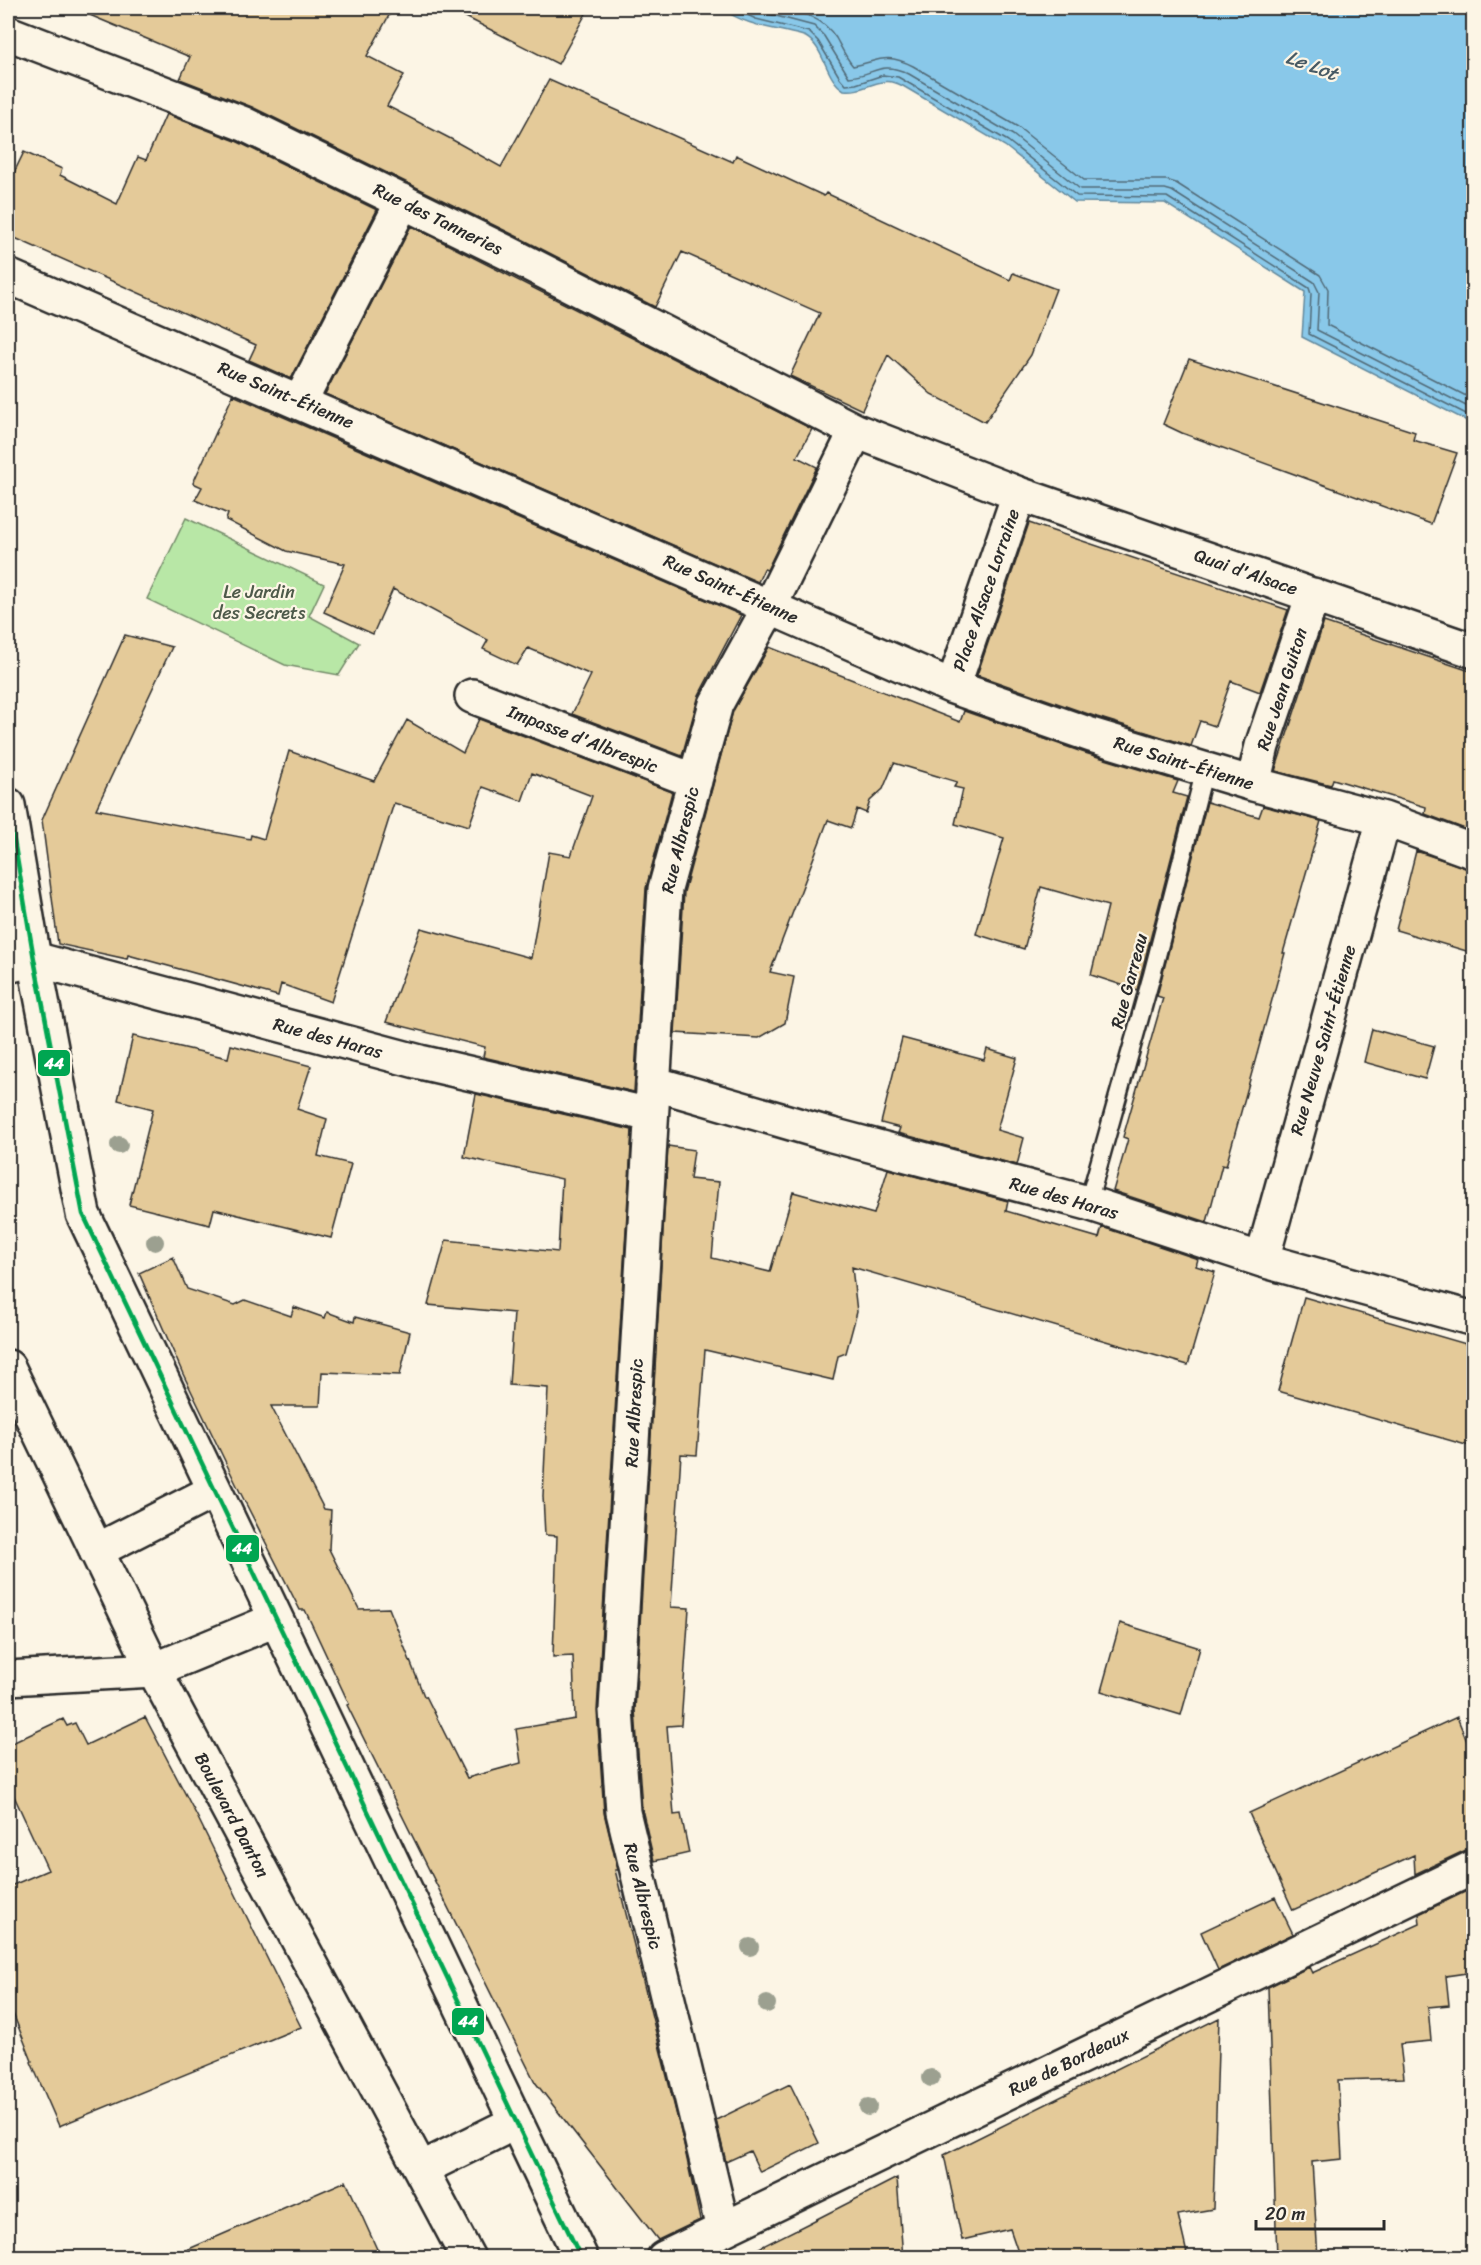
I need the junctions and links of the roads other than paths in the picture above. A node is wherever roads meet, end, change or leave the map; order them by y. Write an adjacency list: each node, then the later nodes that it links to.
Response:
1 (8, 33): 2 (street, Rue des Tanneries)
2 (403, 201): 4 (street); 5 (street, Rue des Tanneries)
3 (8, 276): 4 (street, Rue Saint-Étienne)
4 (300, 402): 8 (street, Rue Saint-Étienne)
5 (856, 432): 6 (street, Rue des Tanneries); 8 (street)
6 (1019, 494): 7 (street, Quai d'Alsace); 10 (street, Place Alsace Lorraine)
7 (1313, 596): 9 (street, Quai d'Alsace); 14 (street, Rue Jean Guiton)
8 (775, 608): 10 (street, Rue Saint-Étienne); 13 (street, Rue Albrespic)
9 (1473, 651)
10 (953, 687): 12 (street, Rue Saint-Étienne)
11 (472, 696): 13 (street, Impasse d'Albrespic)
12 (1205, 769): 14 (street, Rue Saint-Étienne); 20 (lane, Rue Garreau)
13 (695, 781): 19 (street, Rue Albrespic)
14 (1253, 784): 16 (street, Rue Saint-Étienne)
15 (8, 805): 18 (street)
16 (1384, 819): 17 (street, Rue Saint-Étienne); 21 (street, Rue Neuve Saint-Étienne)
17 (1473, 852)
18 (21, 962): 19 (street, Rue des Haras); 24 (street)
19 (652, 1099): 20 (street, Rue des Haras); 32 (street, Rue Albrespic)
20 (1088, 1203): 21 (street, Rue des Haras)
21 (1262, 1260): 22 (street, Rue des Haras)
22 (1473, 1319)
23 (8, 1367): 25 (street, Boulevard Danton)
24 (214, 1491): 25 (street); 26 (street)
25 (96, 1551): 27 (street, Boulevard Danton)
26 (275, 1620): 27 (street); 30 (street)
27 (154, 1670): 28 (street); 31 (street, Boulevard Danton)
28 (8, 1678)
29 (1473, 1867): 32 (street, Rue de Bordeaux)
30 (516, 2122): 31 (street); 34 (street)
31 (421, 2169): 33 (street, Boulevard Danton)
32 (723, 2229): 35 (street, Rue de Bordeaux)
33 (468, 2258)
34 (581, 2258)
35 (664, 2258)

